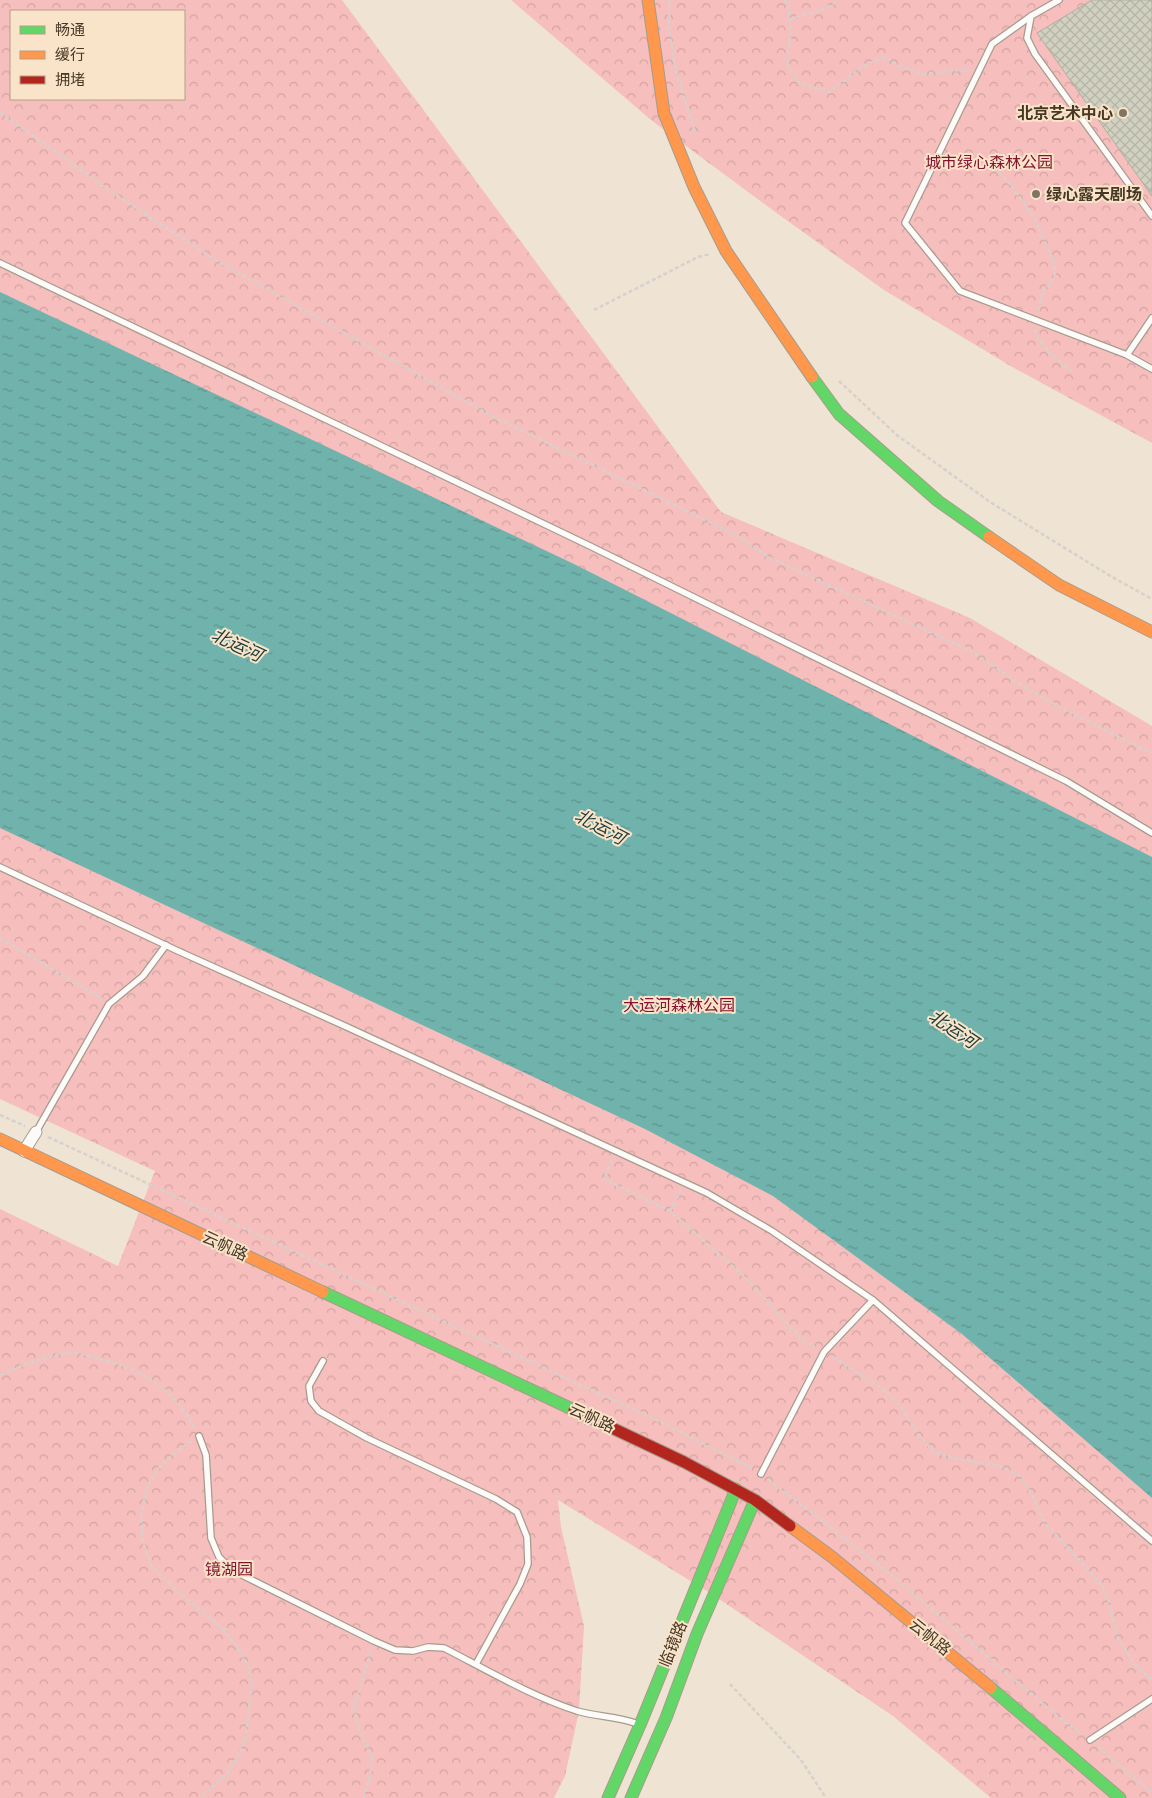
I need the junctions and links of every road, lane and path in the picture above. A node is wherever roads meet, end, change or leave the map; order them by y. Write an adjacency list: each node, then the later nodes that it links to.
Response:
1 (648, 0): 10 (street)
2 (669, 0): 10 (path)
3 (785, 0): 7 (path)
4 (838, 0): 7 (path)
5 (1059, 0): 6 (lane)
6 (1032, 16): 8 (lane); 12 (lane)
7 (790, 19): 8 (path)
8 (981, 68): 17 (lane)
9 (0, 112): 24 (path)
10 (676, 145): 13 (street)
11 (980, 154): 17 (path)
12 (1152, 216)
13 (726, 251): 15 (path); 23 (street)
14 (0, 263): 25 (lane)
15 (594, 310)
16 (1152, 318): 18 (lane)
17 (1035, 320): 18 (lane); 20 (path)
18 (1128, 355): 19 (lane)
19 (1152, 369)
20 (1074, 372)
21 (840, 381): 22 (path)
22 (1152, 599)
23 (1152, 632)
24 (1152, 753)
25 (1152, 833)
26 (0, 867): 28 (lane)
27 (0, 938): 29 (path)
28 (166, 946): 29 (lane); 33 (lane)
29 (109, 1004): 30 (lane)
30 (36, 1132): 32 (street)
31 (0, 1139): 32 (street, 云帆路)
32 (24, 1151): 42 (street, 云帆路)
33 (616, 1151): 34 (lane); 35 (path)
34 (685, 1183): 35 (path); 36 (lane)
35 (670, 1211): 37 (path)
36 (873, 1300): 37 (lane); 44 (lane)
37 (824, 1352): 41 (lane); 47 (path)
38 (323, 1361): 46 (lane)
39 (0, 1375): 40 (path)
40 (199, 1436): 45 (lane); 52 (path)
41 (761, 1474)
42 (736, 1489): 43 (street, 云帆路); 50 (street, 临镜路)
43 (755, 1500): 55 (street, 临镜路); 57 (street, 云帆路)
44 (1152, 1541)
45 (374, 1641): 46 (lane); 53 (path)
46 (476, 1664): 50 (lane)
47 (1152, 1680)
48 (730, 1684): 56 (path)
49 (1152, 1699): 51 (lane)
50 (640, 1724): 54 (street, 临镜路)
51 (1090, 1740)
52 (200, 1798)
53 (364, 1798)
54 (608, 1798)
55 (631, 1798)
56 (826, 1798)
57 (1120, 1798)

